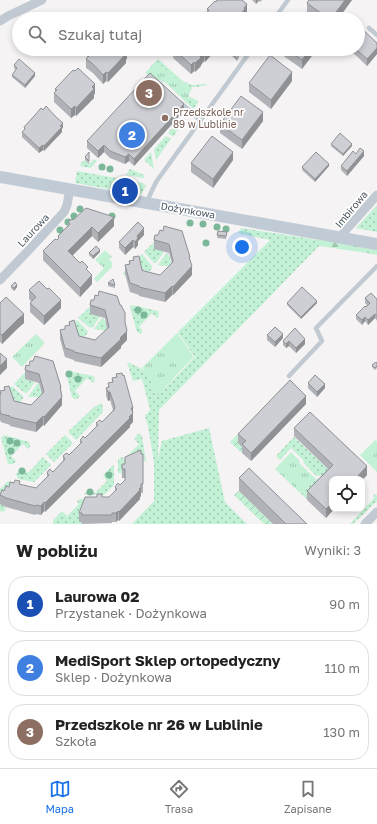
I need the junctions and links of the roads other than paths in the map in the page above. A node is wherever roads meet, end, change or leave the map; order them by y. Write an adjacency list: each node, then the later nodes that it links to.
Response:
1 (42, 0): 3 (street)
2 (288, 0): 4 (lane)
3 (16, 12)
4 (279, 12)
5 (12, 14): 6 (street)
6 (0, 21)
7 (369, 28): 8 (lane)
8 (377, 35)
9 (247, 56): 11 (lane)
10 (176, 98): 11 (lane)
11 (201, 121): 15 (lane)
12 (0, 176): 13 (street, Dożynkowa)
13 (70, 189): 15 (street, Dożynkowa); 19 (street, Laurowa)
14 (377, 195): 16 (street, Imbirowa)
15 (148, 203): 16 (street, Dożynkowa)
16 (341, 238): 17 (street, Dożynkowa)
17 (377, 244)
18 (377, 266): 20 (lane)
19 (0, 280)
20 (289, 376)
21 (377, 512): 22 (street)
22 (365, 524)

